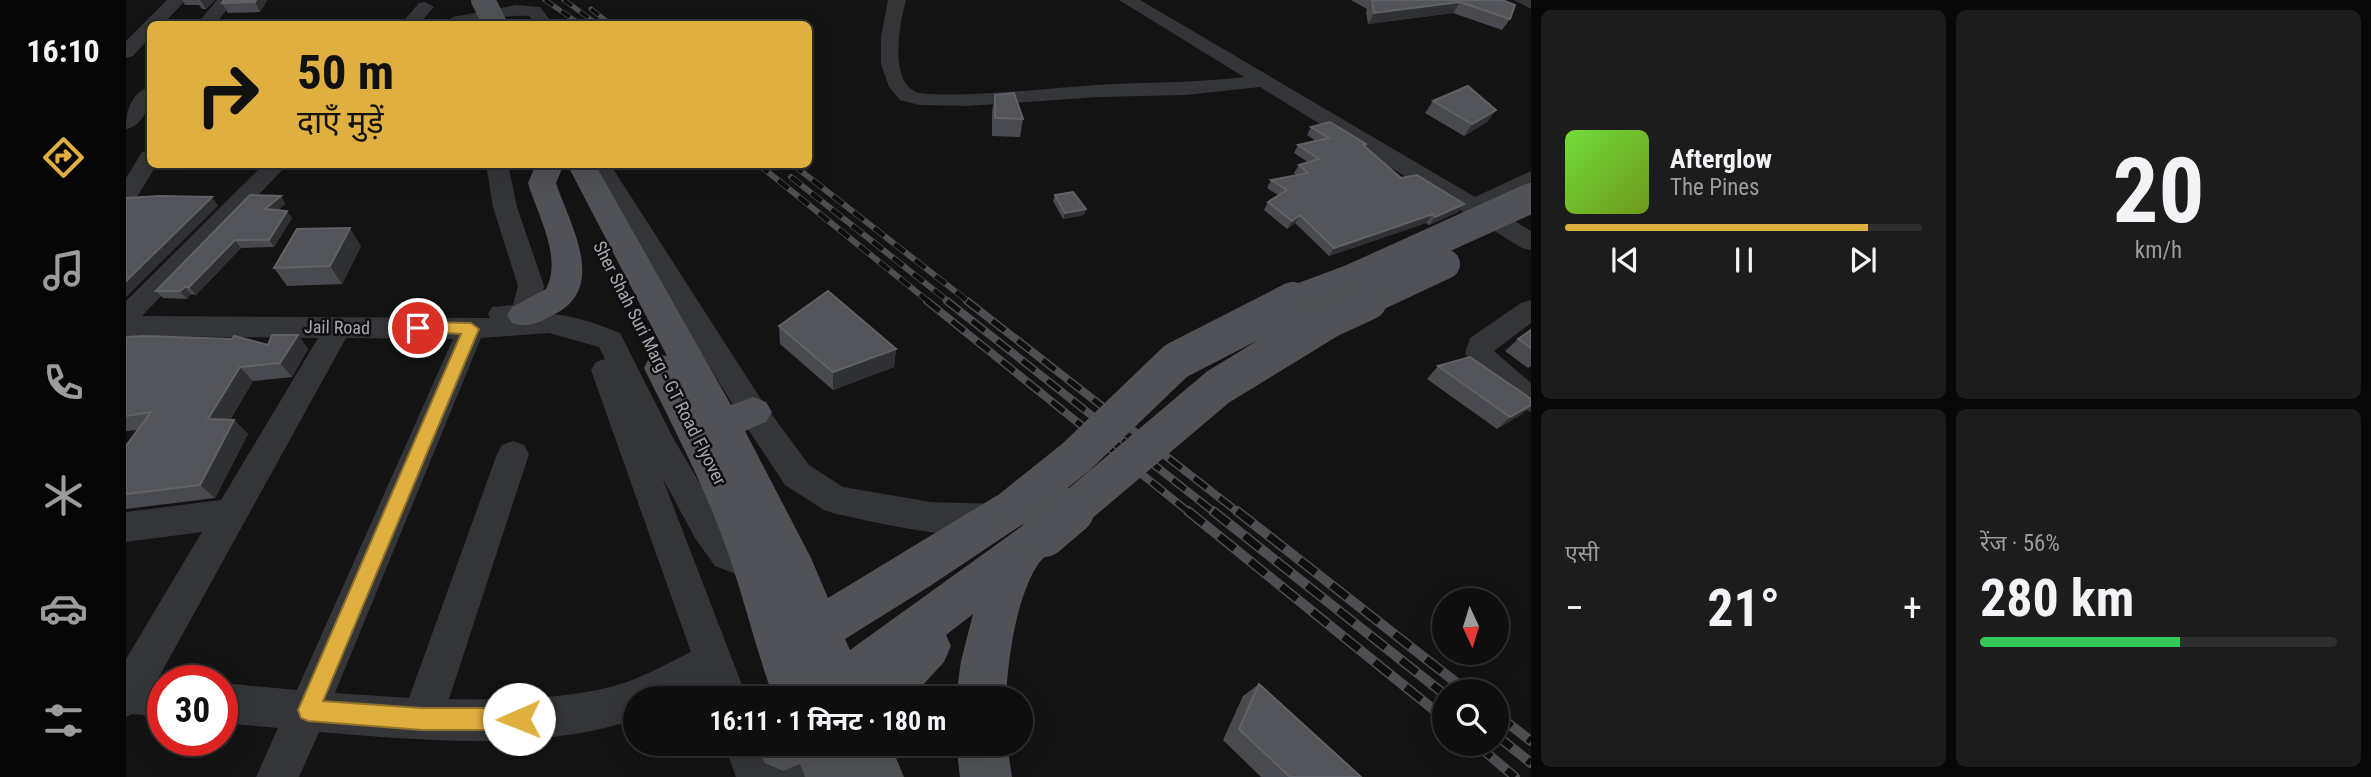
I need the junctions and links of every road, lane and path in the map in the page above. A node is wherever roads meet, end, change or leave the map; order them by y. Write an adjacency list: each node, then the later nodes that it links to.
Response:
1 (177, 0): 11 (street)
2 (226, 0): 12 (street)
3 (483, 0): 14 (main road, bridge)
4 (499, 0): 15 (main road)
5 (897, 0): 19 (street)
6 (1128, 0): 19 (street)
7 (1523, 0): 8 (street)
8 (1531, 4)
9 (425, 7): 13 (street)
10 (453, 18): 16 (street)
11 (157, 21)
12 (208, 21)
13 (413, 21)
14 (494, 21)
15 (510, 21)
16 (542, 21)
17 (147, 31): 18 (street)
18 (126, 52)
19 (1265, 81): 33 (street)
20 (147, 97): 22 (street)
21 (147, 123): 22 (street)
22 (126, 124)
23 (147, 162): 31 (street)
24 (273, 168): 38 (street)
25 (498, 168): 36 (street)
26 (548, 168): 36 (main road)
27 (561, 168): 47 (main road, Sher Shah Suri Marg - GT Road Flyover)
28 (583, 168): 42 (main road, Sher Shah Suri Marg - GT Road Flyover)
29 (600, 168): 42 (street)
30 (1531, 178): 33 (street)
31 (126, 197)
32 (1531, 198): 46 (main road, bridge)
33 (1474, 207): 35 (street)
34 (1531, 224): 46 (main road, bridge)
35 (1531, 242)
36 (547, 304): 38 (street, Jail Road); 40 (street, Jail Road); 47 (street); 49 (street)
37 (1531, 310): 41 (street)
38 (129, 315): 39 (street, Jail Road)
39 (340, 326): 40 (street, Jail Road); 44 (street)
40 (471, 329): 60 (street)
41 (1529, 395)
42 (737, 418): 46 (street); 48 (main road, Sher Shah Suri Marg - GT Road Flyover)
43 (513, 454): 61 (street)
44 (230, 514): 45 (street); 57 (street)
45 (126, 527)
46 (1012, 543): 48 (main road); 54 (main road); 55 (main road); 56 (main road)
47 (754, 565): 48 (main road, Sher Shah Suri Marg - GT Road Flyover)
48 (798, 641): 52 (main road); 53 (main road)
49 (712, 662): 50 (street); 51 (street)
50 (663, 686)
51 (722, 686)
52 (776, 686)
53 (823, 686)
54 (838, 686)
55 (891, 686)
56 (982, 686)
57 (136, 696)
58 (623, 702): 61 (street)
59 (238, 704): 60 (street)
60 (308, 710): 61 (street); 66 (street)
61 (422, 719)
62 (795, 756): 67 (main road)
63 (869, 756): 68 (main road)
64 (879, 756): 68 (main road)
65 (983, 756): 69 (main road)
66 (277, 777)
67 (831, 777)
68 (879, 777)
69 (986, 777)

